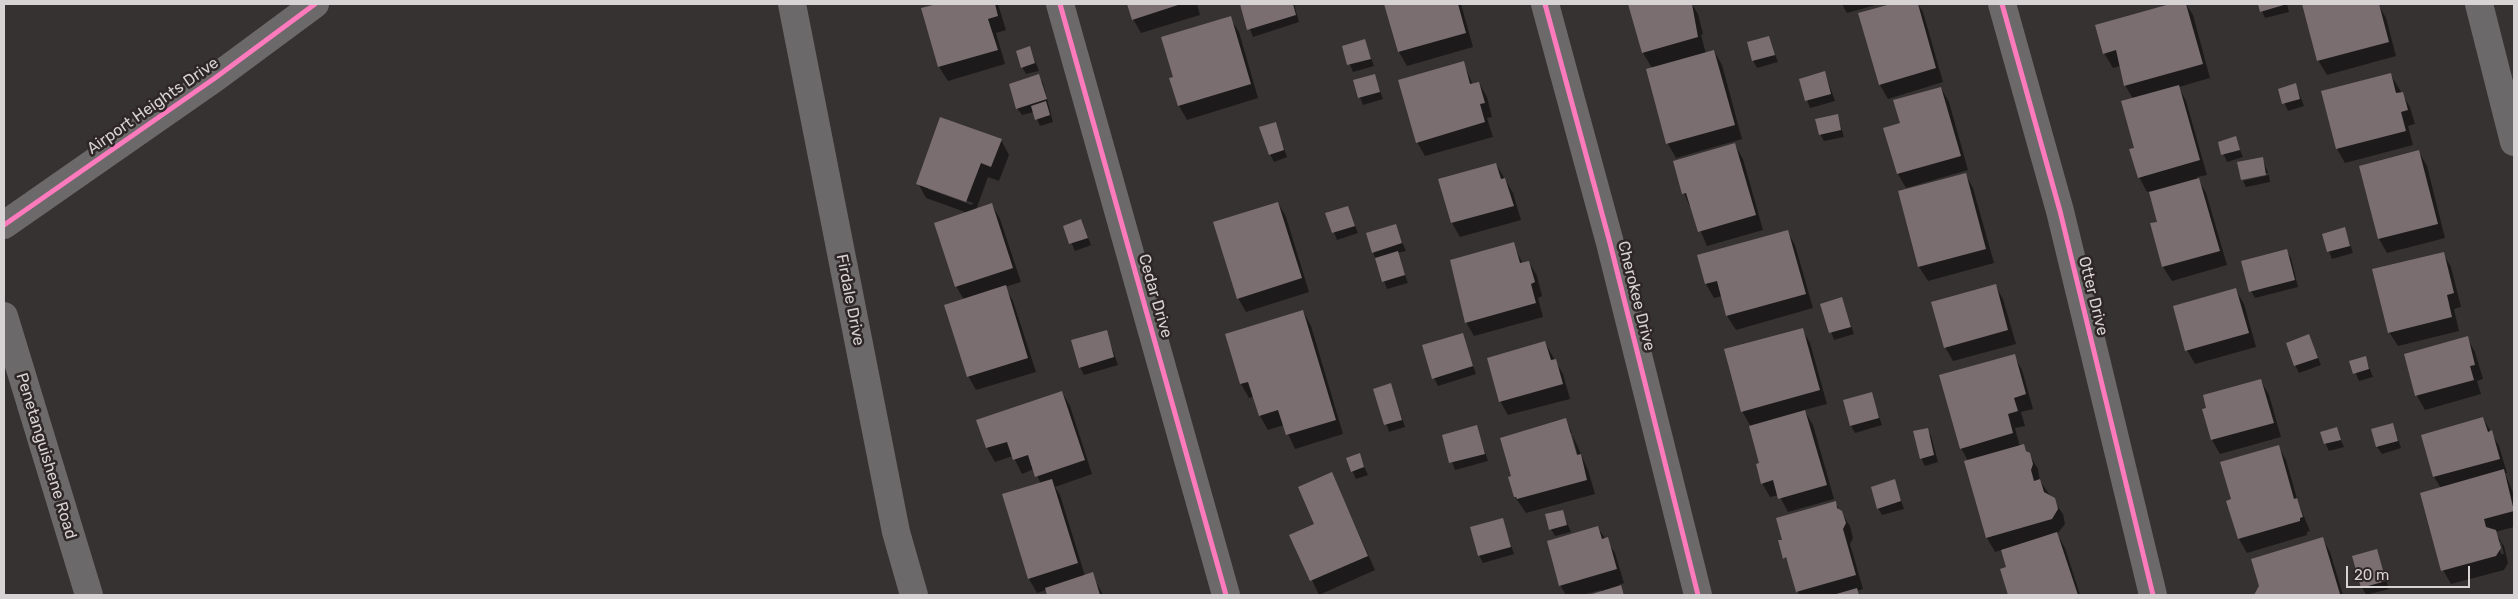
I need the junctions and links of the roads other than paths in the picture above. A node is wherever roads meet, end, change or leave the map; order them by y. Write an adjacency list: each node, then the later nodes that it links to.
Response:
1 (315, 4): 8 (street, Airport Heights Drive)
2 (792, 4): 11 (street, Firdale Drive)
3 (1060, 4): 12 (street, Cedar Drive)
4 (1545, 4): 13 (street, Cherokee Drive)
5 (2002, 4): 14 (street, Otter Drive)
6 (2479, 4): 7 (street)
7 (2514, 142)
8 (4, 225)
9 (4, 316): 10 (street, Penetanguishene Road)
10 (89, 595)
11 (914, 595)
12 (1226, 595)
13 (1698, 595)
14 (2153, 595)

